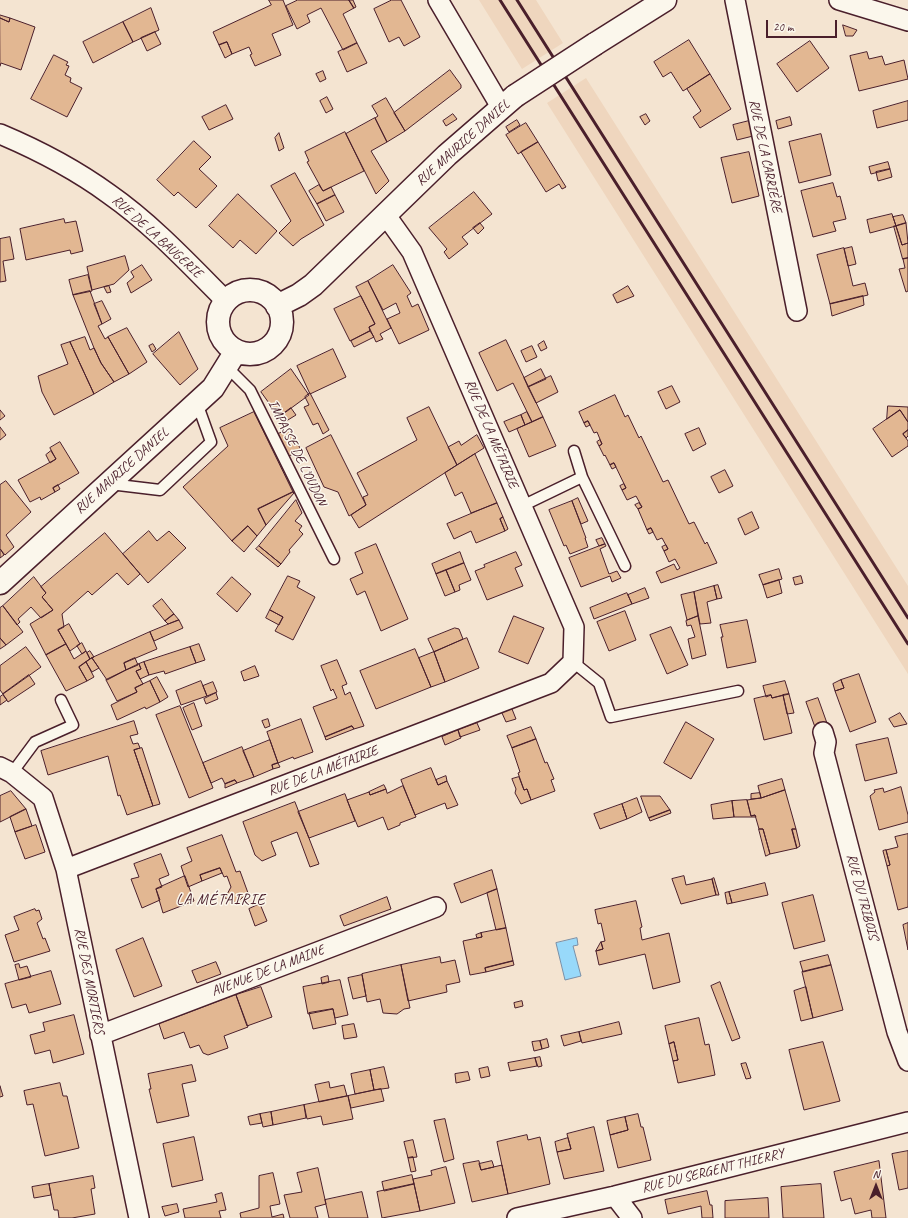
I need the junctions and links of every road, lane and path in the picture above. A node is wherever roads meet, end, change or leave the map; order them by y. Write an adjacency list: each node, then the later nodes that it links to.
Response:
1 (438, 0): 6 (street)
2 (666, 0): 6 (street, RUE MAURICE DANIEL, bridge)
3 (735, 0): 11 (street, RUE DE LA CARRIÈRE)
4 (839, 0): 5 (street)
5 (908, 21)
6 (508, 101): 8 (street, RUE MAURICE DANIEL)
7 (0, 134): 9 (street, RUE DE LA BAUGERIE)
8 (386, 214): 10 (street, RUE MAURICE DANIEL); 17 (street, RUE DE LA MÉTAIRIE)
9 (226, 301): 10 (street); 12 (street)
10 (277, 306): 12 (street)
11 (797, 311)
12 (231, 359): 13 (street, RUE MAURICE DANIEL); 18 (lane, IMPASSE DE L'OUDON)
13 (197, 403): 16 (street, RUE MAURICE DANIEL); 16 (lane)
14 (574, 451): 15 (lane)
15 (582, 477): 17 (lane); 19 (lane)
16 (108, 483): 20 (street, RUE MAURICE DANIEL)
17 (522, 506): 21 (street, RUE DE LA MÉTAIRIE)
18 (334, 559)
19 (625, 566)
20 (0, 582)
21 (573, 662): 22 (lane); 26 (street, RUE DE LA MÉTAIRIE)
22 (738, 692)
23 (61, 700): 25 (lane)
24 (823, 732): 29 (street, RUE DU TRIBOIS)
25 (6, 770): 26 (street, RUE DES MORTIERS)
26 (66, 870): 28 (street, RUE DES MORTIERS)
27 (436, 907): 28 (street, AVENUE DE LA MAINE)
28 (100, 1035): 32 (street, RUE DES MORTIERS)
29 (908, 1061)
30 (908, 1122): 31 (street, RUE DU SERGENT THIERRY)
31 (615, 1196): 33 (street, RUE DU SERGENT THIERRY); 34 (street)
32 (139, 1218)
33 (517, 1218)
34 (632, 1218)

